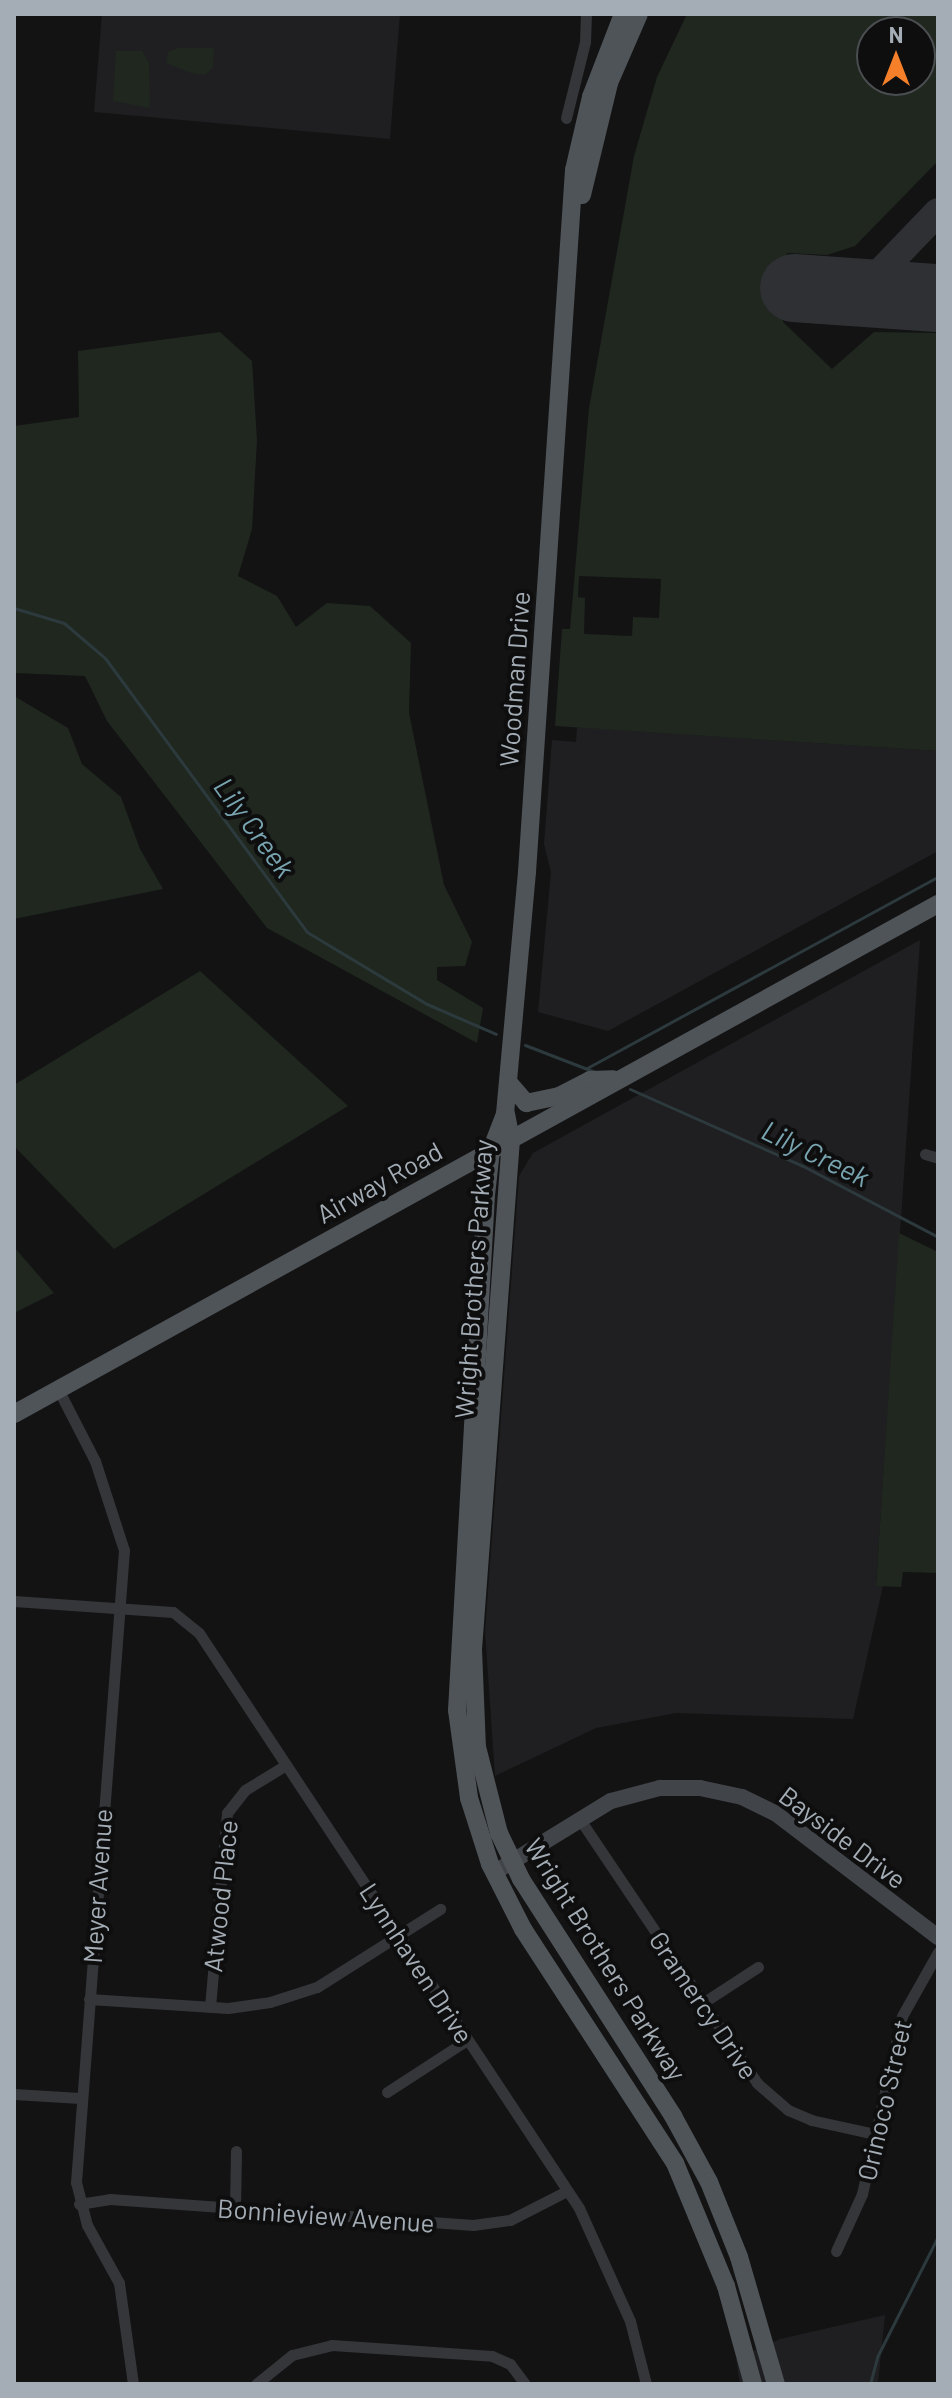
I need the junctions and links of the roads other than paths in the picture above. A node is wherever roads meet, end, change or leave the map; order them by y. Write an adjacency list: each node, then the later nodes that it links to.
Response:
1 (586, 14): 4 (street)
2 (623, 14): 5 (main road, Woodman Drive)
3 (639, 14): 5 (main road, Woodman Drive)
4 (566, 118)
5 (571, 248): 8 (main road, Woodman Drive)
6 (938, 904): 7 (main road, Airway Road)
7 (619, 1078): 8 (main road); 10 (main road, Airway Road)
8 (508, 1082): 9 (main road, Woodman Drive)
9 (505, 1114): 10 (main road, Wright Brothers Parkway)
10 (500, 1145): 13 (main road, Airway Road); 14 (main road, Wright Brothers Parkway); 21 (main road, Wright Brothers Parkway)
11 (925, 1154): 12 (street)
12 (938, 1158)
13 (429, 1185): 14 (main road); 15 (main road, Airway Road)
14 (486, 1195): 22 (main road, Wright Brothers Parkway)
15 (59, 1391): 16 (main road, Airway Road); 18 (street, Meyer Avenue)
16 (14, 1414)
17 (14, 1601): 18 (street, Lynnhaven Drive)
18 (119, 1608): 19 (street, Lynnhaven Drive); 28 (street, Meyer Avenue)
19 (286, 1765): 24 (street, Lynnhaven Drive); 30 (street, Atwood Place)
20 (579, 1818): 21 (street, Bayside Drive); 25 (street, Bayside Drive); 29 (street, Gramercy Drive)
21 (512, 1861): 22 (street, Bayside Drive); 46 (main road, Wright Brothers Parkway)
22 (495, 1872): 45 (main road, Wright Brothers Parkway)
23 (440, 1909): 24 (street)
24 (399, 1936): 30 (street); 31 (street, Lynnhaven Drive)
25 (938, 1937)
26 (938, 1952): 35 (street, Orinoco Street)
27 (758, 1967): 29 (street)
28 (89, 1999): 30 (street); 34 (street, Meyer Avenue)
29 (701, 2004): 35 (street, Gramercy Drive)
30 (210, 2007)
31 (467, 2040): 32 (street); 37 (street, Lynnhaven Drive)
32 (387, 2092)
33 (14, 2094): 34 (street)
34 (80, 2098): 38 (street, Meyer Avenue)
35 (875, 2134): 40 (street, Orinoco Street)
36 (236, 2151): 39 (street)
37 (567, 2191): 39 (street, Bonnieview Avenue); 44 (street, Lynnhaven Drive)
38 (79, 2204): 39 (street, Bonnieview Avenue); 41 (street, Meyer Avenue)
39 (235, 2208)
40 (836, 2251)
41 (133, 2384)
42 (256, 2384): 43 (street)
43 (525, 2384)
44 (646, 2384)
45 (753, 2384)
46 (776, 2384)

